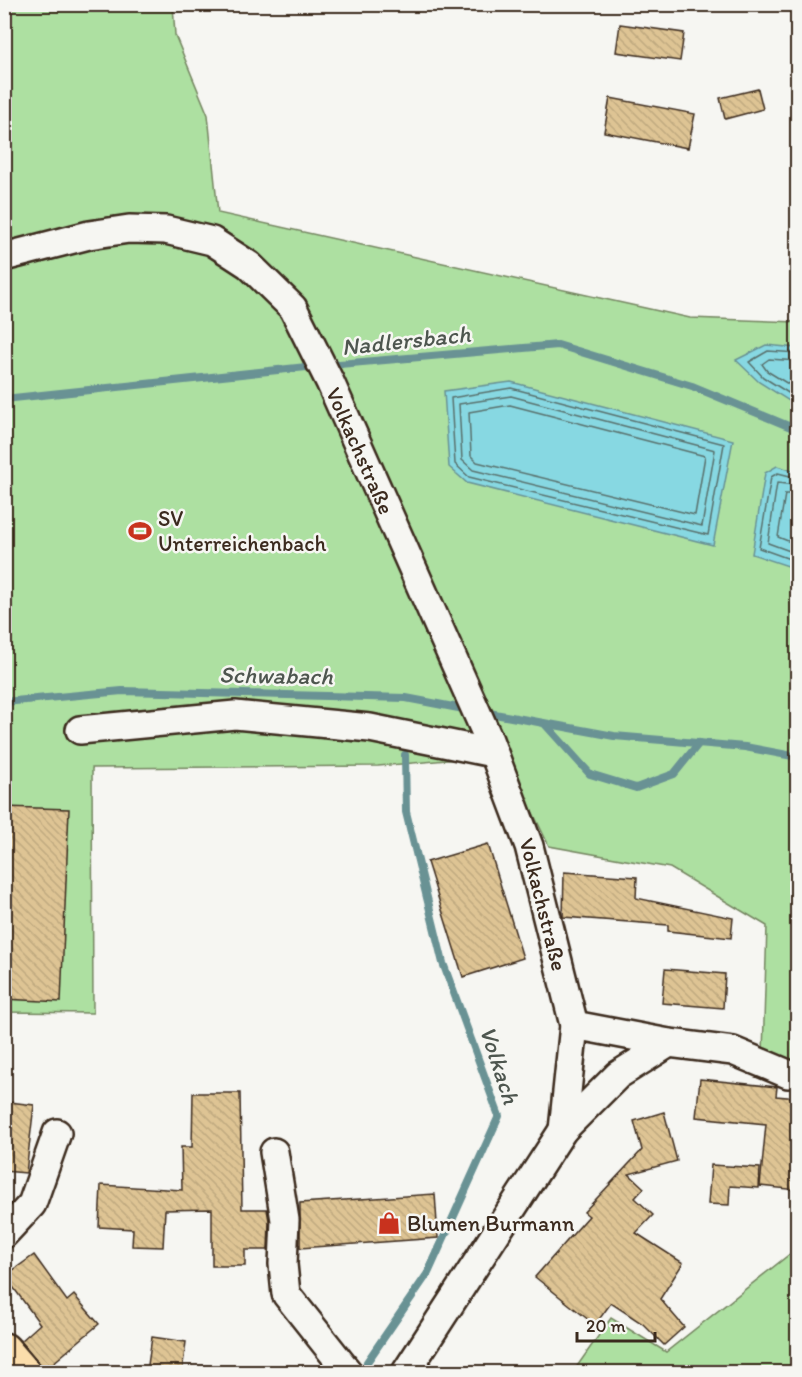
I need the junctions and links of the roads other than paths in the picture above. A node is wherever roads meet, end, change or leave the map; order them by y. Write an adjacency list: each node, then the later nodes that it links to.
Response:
1 (4, 257): 3 (street, Volkachstraße)
2 (80, 730): 3 (street)
3 (491, 746): 4 (street, Volkachstraße)
4 (574, 1025): 5 (street); 7 (street, Volkachstraße)
5 (669, 1043): 6 (street); 7 (street, Volkachstraße)
6 (788, 1074)
7 (563, 1130): 14 (street, Volkachstraße)
8 (57, 1133): 10 (street)
9 (274, 1152): 13 (street)
10 (4, 1234)
11 (4, 1350): 12 (main road)
12 (23, 1372)
13 (348, 1372)
14 (406, 1372)

